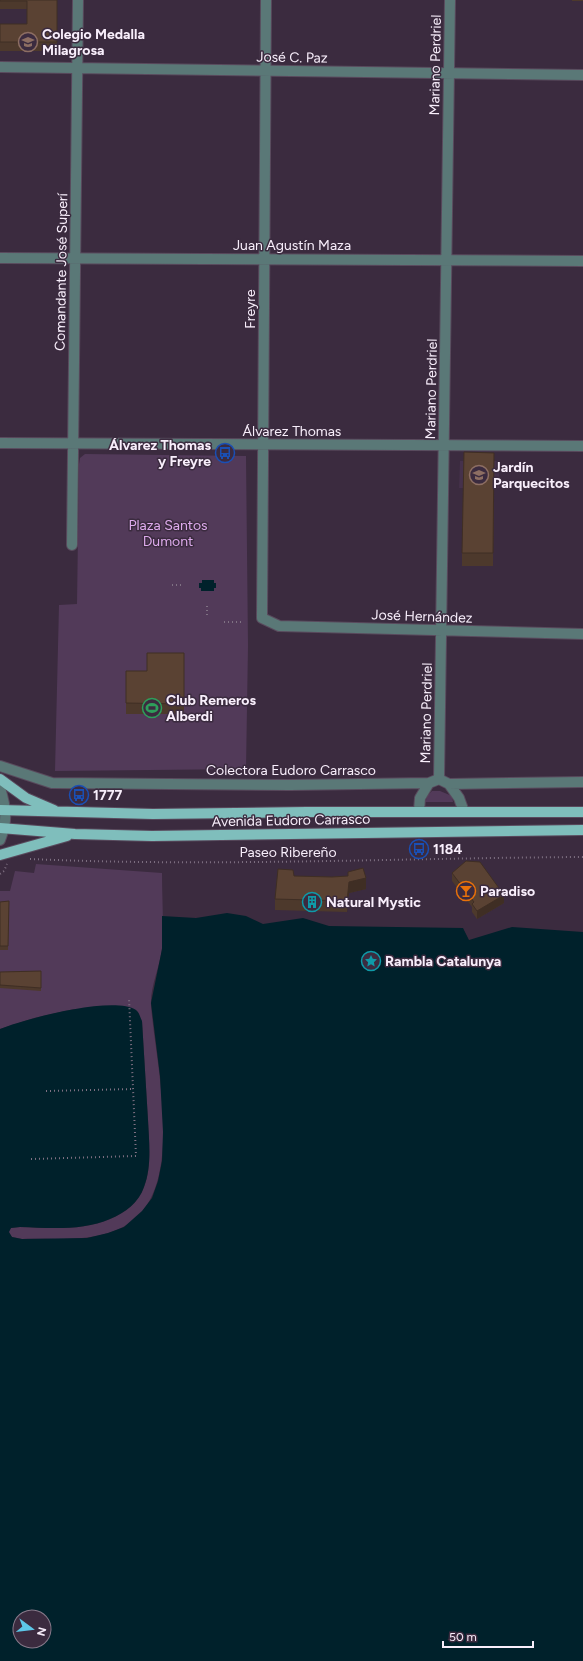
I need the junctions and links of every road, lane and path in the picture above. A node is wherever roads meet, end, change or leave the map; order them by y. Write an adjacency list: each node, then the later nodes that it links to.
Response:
1 (78, 0): 5 (street, Comandante José Superí)
2 (266, 0): 6 (street, Freyre)
3 (450, 0): 7 (street, Mariano Perdriel)
4 (0, 67): 5 (street, José C. Paz)
5 (77, 68): 6 (street, José C. Paz); 10 (street, Comandante José Superí)
6 (266, 71): 7 (street, José C. Paz); 11 (street, Freyre)
7 (449, 73): 8 (street, José C. Paz); 12 (street, Mariano Perdriel)
8 (583, 74)
9 (0, 258): 10 (street, Juan Agustín Maza)
10 (75, 258): 11 (street, Juan Agustín Maza); 15 (street, Comandante José Superí)
11 (265, 259): 12 (street, Juan Agustín Maza); 16 (street, Freyre)
12 (446, 260): 13 (street, Juan Agustín Maza); 17 (street, Mariano Perdriel)
13 (583, 261)
14 (0, 443): 15 (street, Álvarez Thomas)
15 (73, 444): 16 (street, Álvarez Thomas); 19 (street, Comandante José Superí)
16 (264, 445): 17 (street, Álvarez Thomas); 24 (street, Freyre)
17 (444, 445): 18 (street, Álvarez Thomas); 27 (street, Mariano Perdriel)
18 (583, 446)
19 (72, 545)
20 (172, 585): 21 (path)
21 (181, 585)
22 (207, 604): 23 (path)
23 (207, 614)
24 (262, 618): 27 (street, José Hernández)
25 (224, 622): 26 (path)
26 (242, 622)
27 (441, 630): 28 (street, José Hernández); 31 (street, Mariano Perdriel)
28 (583, 634)
29 (0, 766): 31 (street, Colectora Eudoro Carrasco)
30 (0, 779): 39 (main road)
31 (434, 781): 33 (street, Colectora Eudoro Carrasco); 36 (street, Mariano Perdriel)
32 (583, 782): 33 (street, Colectora Eudoro Carrasco)
33 (449, 784): 37 (street)
34 (0, 788): 35 (street)
35 (3, 810): 39 (main road, Avenida Eudoro Carrasco); 40 (street)
36 (419, 811): 37 (main road, Avenida Eudoro Carrasco); 39 (main road, Avenida Eudoro Carrasco)
37 (464, 812): 38 (main road, Avenida Eudoro Carrasco)
38 (583, 812)
39 (59, 813)
40 (2, 829): 42 (main road, Avenida Eudoro Carrasco); 43 (street)
41 (583, 830): 42 (main road, Avenida Eudoro Carrasco)
42 (75, 834): 44 (main road)
43 (0, 840)
44 (0, 855)
45 (583, 857): 46 (path, Paseo Ribereño)
46 (29, 859)
47 (11, 861): 48 (path)
48 (0, 874)
49 (129, 998): 50 (path)
50 (134, 1089): 51 (path); 52 (path)
51 (46, 1091)
52 (31, 1158)

